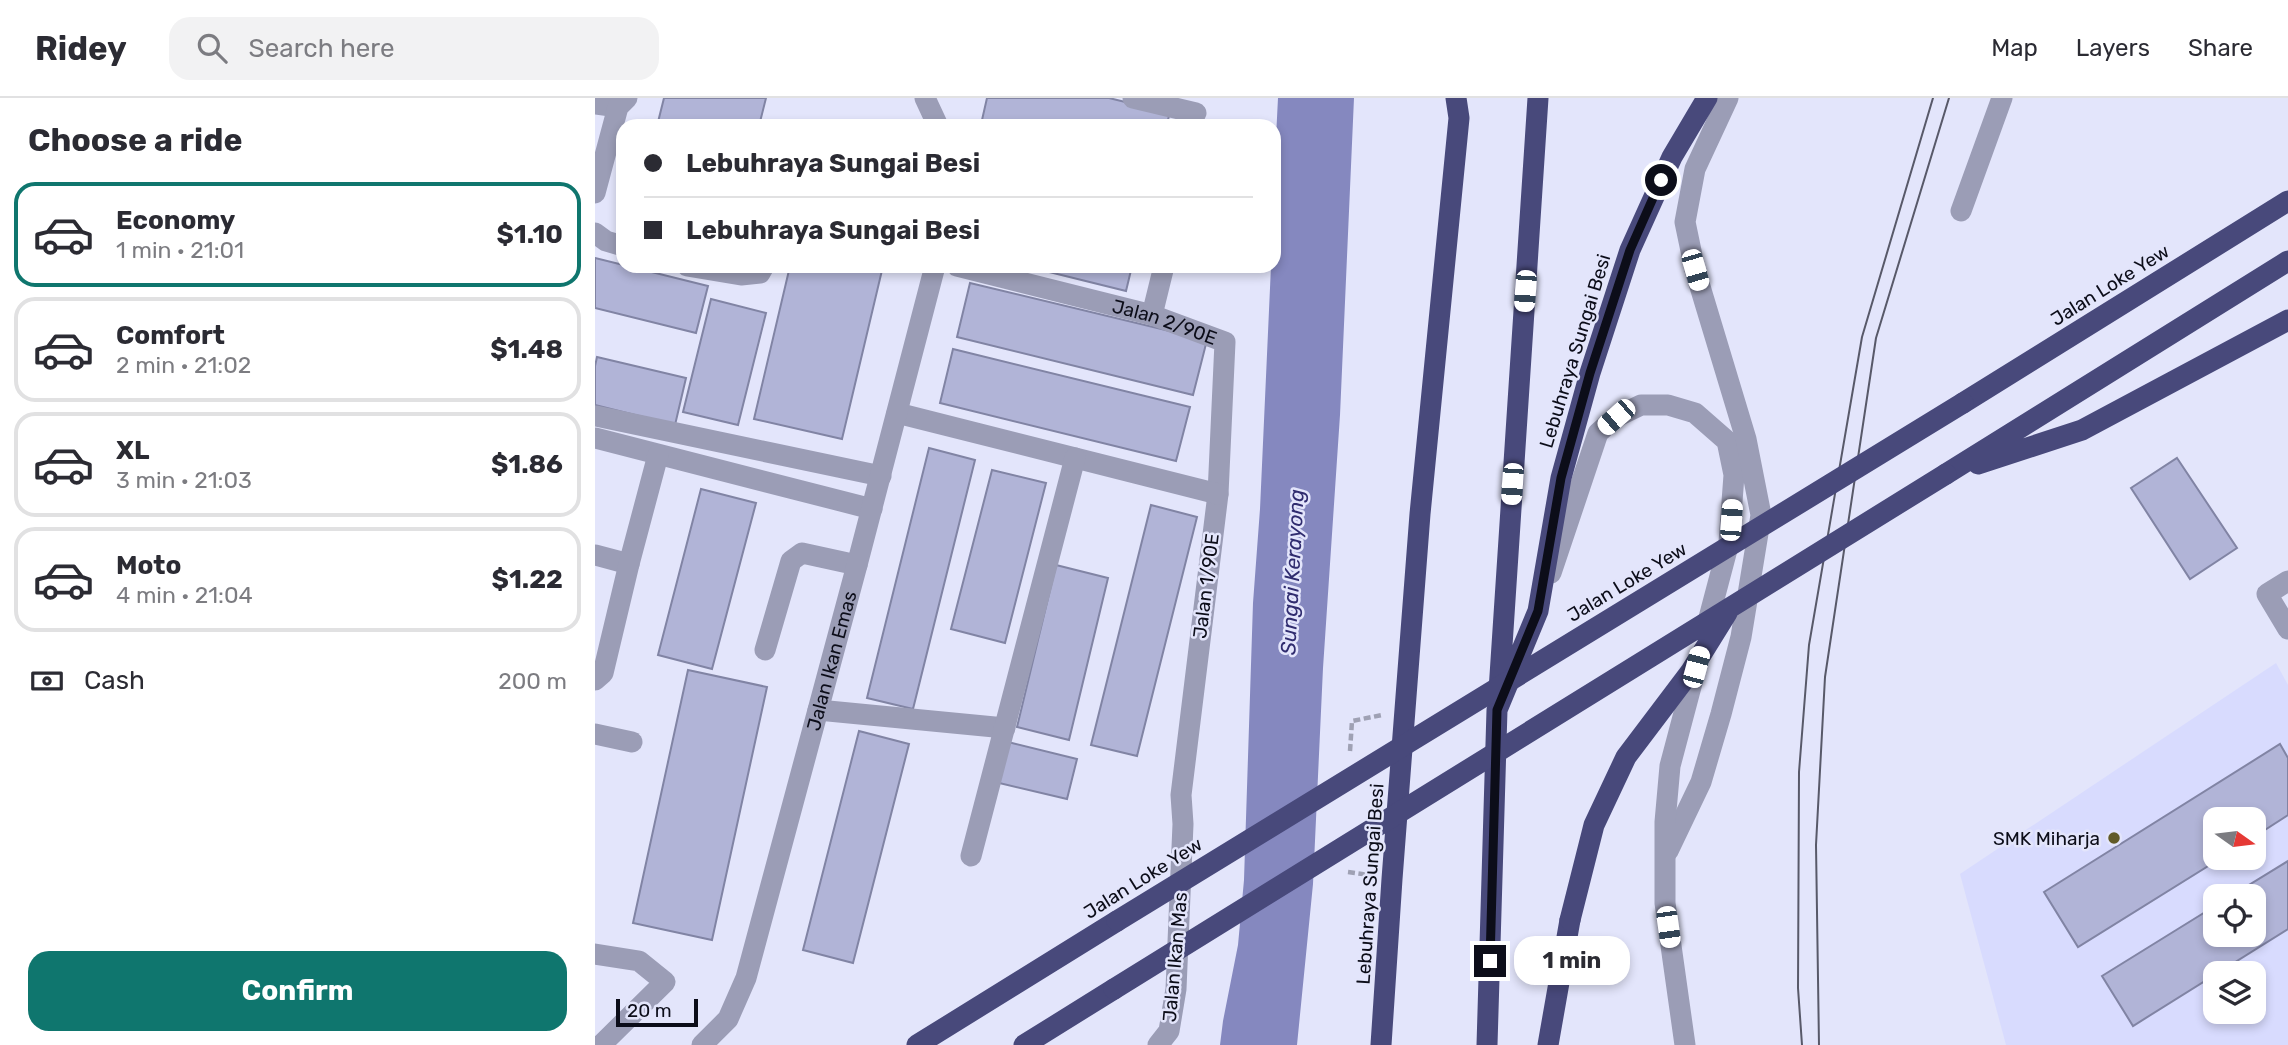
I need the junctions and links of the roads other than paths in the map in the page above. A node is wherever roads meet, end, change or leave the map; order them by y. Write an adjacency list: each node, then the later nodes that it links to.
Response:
1 (925, 98): 11 (street)
2 (1133, 98): 10 (street)
3 (1538, 98): 45 (highway)
4 (1707, 98): 40 (highway, Lebuhraya Sungai Besi)
5 (1728, 98): 51 (street)
6 (2002, 98): 15 (street)
7 (622, 103): 8 (street)
8 (595, 104)
9 (1459, 105): 58 (highway, Lebuhraya Sungai Besi)
10 (1196, 112)
11 (935, 119)
12 (616, 123): 13 (street)
13 (595, 193)
14 (2288, 201): 55 (highway, Jalan Loke Yew, bridge)
15 (1961, 211)
16 (595, 233): 17 (street)
17 (616, 244)
18 (2288, 261): 31 (highway)
19 (729, 273): 20 (street)
20 (760, 273)
21 (933, 273): 26 (street, Jalan Ikan Emas)
22 (985, 273): 24 (street, Jalan 2/90E)
23 (1162, 273): 24 (street)
24 (1152, 315): 33 (street, Jalan 2/90E)
25 (2288, 320): 31 (highway)
26 (897, 413): 30 (street); 32 (street, Jalan Ikan Emas)
27 (596, 416): 32 (street)
28 (595, 438): 29 (street)
29 (658, 455): 34 (street); 36 (street)
30 (1075, 458): 33 (street); 46 (street)
31 (1946, 474): 39 (highway, bridge)
32 (881, 476): 34 (street, Jalan Ikan Emas)
33 (1218, 494): 49 (street, Jalan 1/90E)
34 (872, 509): 37 (street, Jalan Ikan Emas)
35 (595, 555): 36 (street)
36 (629, 564): 43 (street)
37 (857, 565): 42 (street); 44 (street, Jalan Ikan Emas)
38 (2288, 581): 41 (street)
39 (1730, 608): 56 (highway, bridge); 60 (highway, bridge)
40 (1538, 611): 45 (highway, Lebuhraya Sungai Besi); 51 (street)
41 (2288, 629)
42 (765, 650)
43 (595, 680)
44 (818, 710): 46 (street); 54 (street, Jalan Ikan Emas)
45 (1497, 710): 59 (highway, Lebuhraya Sungai Besi)
46 (1005, 728): 50 (street)
47 (595, 734): 48 (street)
48 (632, 742)
49 (1183, 824): 57 (street, Jalan Ikan Mas)
50 (971, 856)
51 (1665, 856): 61 (street)
52 (595, 954): 53 (street)
53 (601, 1045)
54 (702, 1045)
55 (918, 1045)
56 (1024, 1045)
57 (1158, 1045)
58 (1381, 1045)
59 (1487, 1045)
60 (1548, 1045)
61 (1685, 1045)

